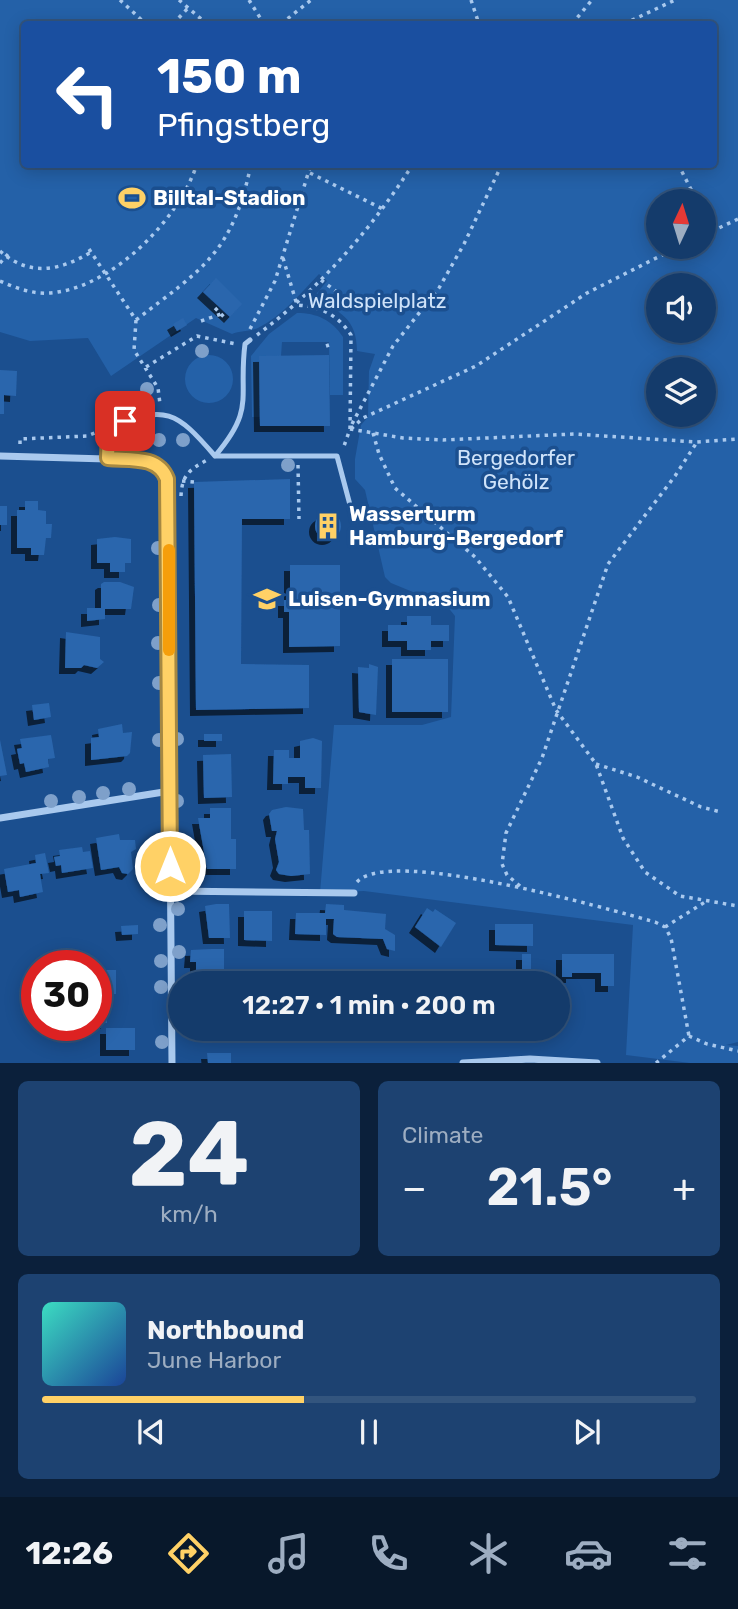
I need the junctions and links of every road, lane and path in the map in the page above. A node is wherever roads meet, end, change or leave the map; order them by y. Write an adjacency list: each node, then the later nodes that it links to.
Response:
1 (120, 0): 9 (path)
2 (179, 0): 8 (path)
3 (249, 0): 12 (path)
4 (311, 0): 13 (path)
5 (471, 0): 14 (path)
6 (592, 0): 15 (path)
7 (675, 0): 16 (path)
8 (189, 8): 10 (path); 11 (path)
9 (143, 21)
10 (176, 21)
11 (204, 21)
12 (262, 21)
13 (285, 21)
14 (478, 21)
15 (574, 21)
16 (630, 21)
17 (195, 168): 33 (path)
18 (249, 168): 41 (path)
19 (311, 168): 23 (path)
20 (410, 168): 25 (path)
21 (500, 168): 47 (path)
22 (680, 168): 24 (path)
23 (310, 173): 25 (path); 30 (path)
24 (691, 189)
25 (383, 209): 34 (path)
26 (738, 219): 27 (path)
27 (716, 230)
28 (0, 250): 29 (path)
29 (8, 254): 32 (path); 33 (path)
30 (283, 258): 36 (path); 43 (path)
31 (654, 259): 47 (path)
32 (0, 263)
33 (104, 273): 35 (path); 41 (path)
34 (321, 280): 36 (path); 38 (path)
35 (0, 281)
36 (297, 305): 38 (path); 43 (path)
37 (215, 308): 39 (path)
38 (331, 313): 47 (path)
39 (220, 314): 40 (path); 42 (path)
40 (226, 319)
41 (136, 320): 44 (path)
42 (201, 321)
43 (248, 342): 44 (path); 54 (lane)
44 (145, 368): 45 (path)
45 (161, 414): 46 (lane); 54 (lane)
46 (109, 428): 52 (path); 56 (lane)
47 (350, 429): 48 (path); 51 (path)
48 (373, 433): 50 (path); 62 (path)
49 (738, 439): 50 (path)
50 (696, 442): 62 (path)
51 (344, 446)
52 (19, 455): 53 (street); 56 (street)
53 (0, 456)
54 (215, 456): 55 (lane); 57 (path)
55 (298, 456): 60 (path); 61 (lane)
56 (108, 458): 64 (street)
57 (187, 471)
58 (181, 481): 59 (path)
59 (194, 482)
60 (299, 519)
61 (354, 520)
62 (556, 710): 63 (path); 67 (path)
63 (596, 764): 65 (path); 70 (path)
64 (170, 791): 66 (street); 68 (street)
65 (721, 812)
66 (0, 818)
67 (520, 886): 69 (path); 72 (path)
68 (170, 891): 69 (street); 75 (street)
69 (354, 893)
70 (705, 902): 71 (path); 72 (path)
71 (738, 906)
72 (665, 927): 73 (path)
73 (689, 1035): 74 (path); 78 (path)
74 (738, 1051)
75 (172, 1063)
76 (463, 1063): 77 (street)
77 (597, 1063)
78 (656, 1063)

